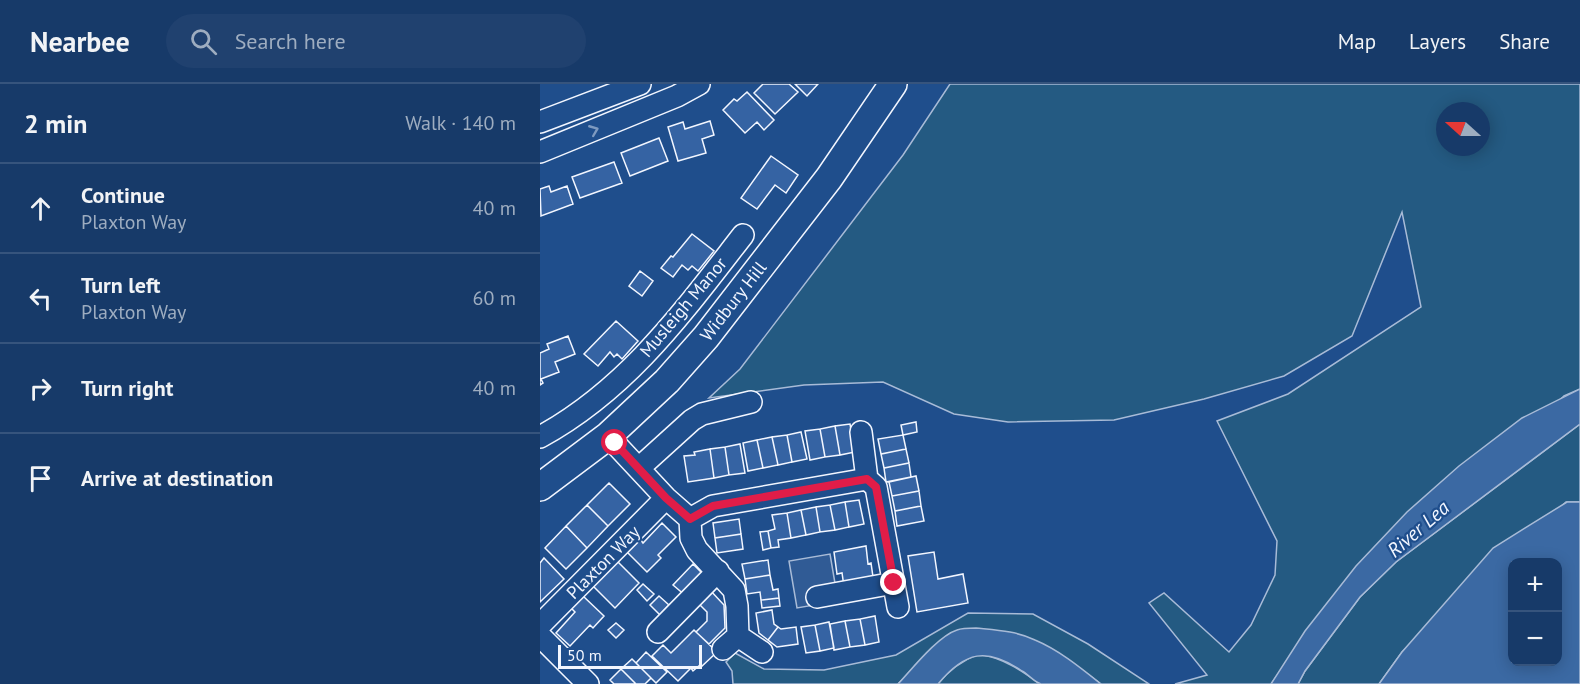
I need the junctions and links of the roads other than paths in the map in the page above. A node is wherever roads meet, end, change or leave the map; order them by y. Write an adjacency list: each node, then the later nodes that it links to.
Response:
1 (640, 84): 4 (street)
2 (699, 84): 5 (street, one-way to 2)
3 (893, 84): 9 (main road, Widbury Hill)
4 (540, 122)
5 (540, 152)
6 (743, 235): 10 (street, Musleigh Manor)
7 (751, 402): 11 (street)
8 (861, 432): 12 (street)
9 (608, 435): 11 (street); 13 (main road, Widbury Hill)
10 (540, 437)
11 (639, 468): 14 (street)
12 (867, 479): 15 (street); 17 (street)
13 (540, 487)
14 (666, 498): 15 (street); 20 (street, Plaxton Way)
15 (690, 519): 16 (street)
16 (718, 571): 21 (street); 23 (street)
17 (894, 583): 18 (street); 19 (street)
18 (817, 597)
19 (898, 608)
20 (540, 625)
21 (658, 632)
22 (540, 636): 24 (street)
23 (762, 652)
24 (588, 684)

